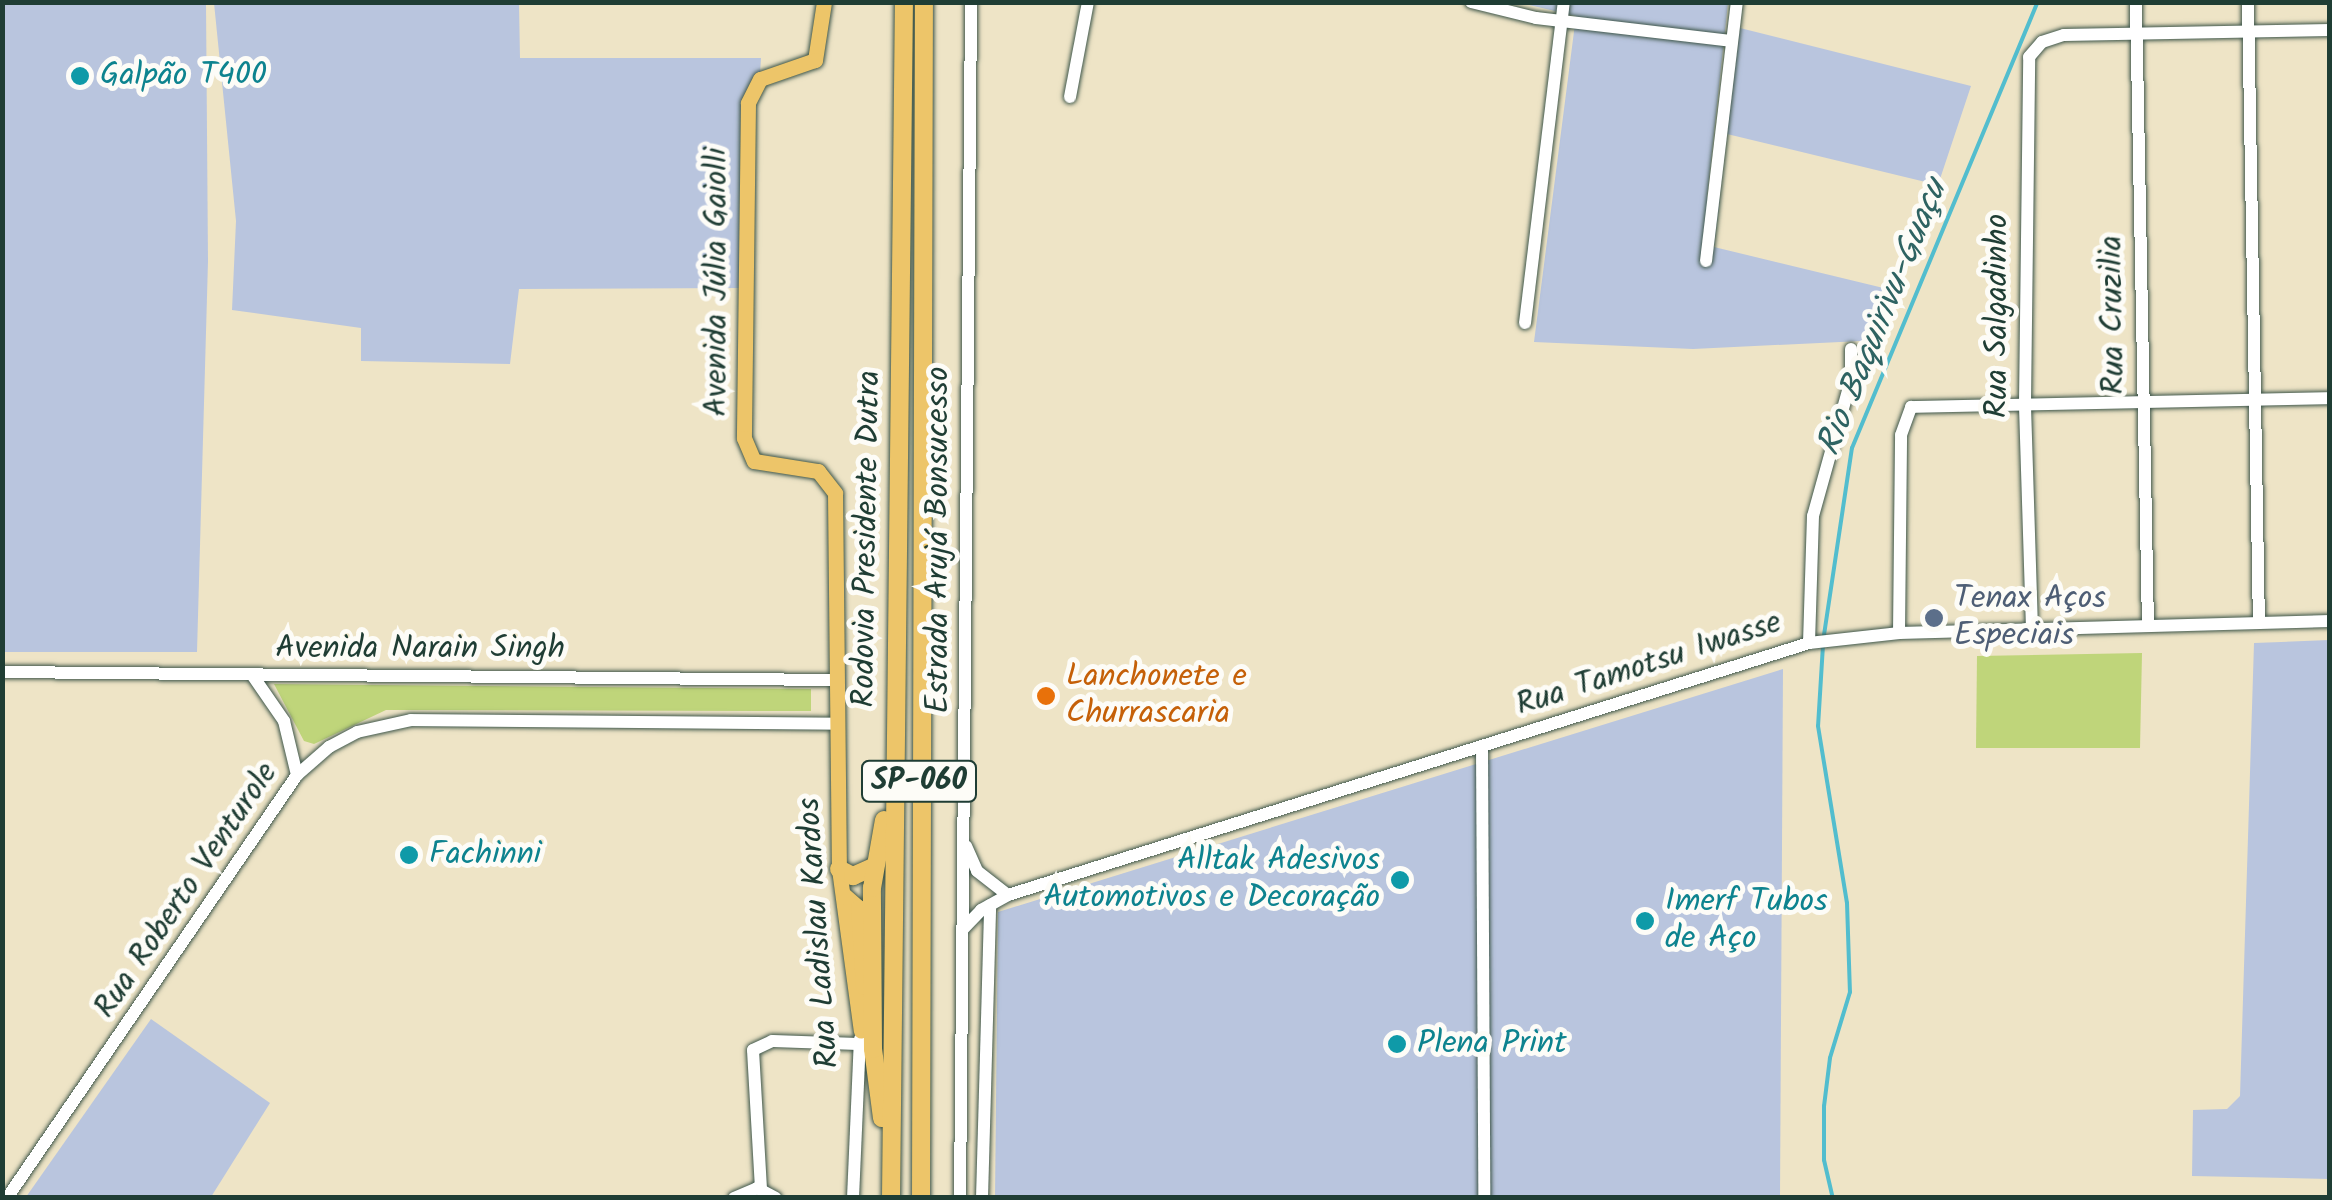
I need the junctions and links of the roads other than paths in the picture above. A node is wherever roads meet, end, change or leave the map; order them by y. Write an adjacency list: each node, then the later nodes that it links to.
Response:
1 (824, 2): 32 (main road, Avenida Júlia Gaiolli)
2 (904, 2): 35 (highway, Rodovia Presidente Dutra / SP-060)
3 (924, 2): 52 (highway, Rodovia Presidente Dutra / SP-060)
4 (972, 2): 37 (street, Estrada Arujá Bonsucesso)
5 (1088, 2): 16 (street)
6 (1471, 2): 11 (street)
7 (1564, 2): 11 (street)
8 (1737, 2): 15 (street)
9 (2136, 2): 14 (street, Rua Cruzilia)
10 (2248, 2): 13 (street)
11 (1561, 21): 15 (street); 18 (street)
12 (2330, 30): 13 (street)
13 (2248, 32): 14 (street); 21 (street)
14 (2136, 34): 22 (street, Rua Cruzilia); 23 (street, Rua Salgadinho)
15 (1731, 41): 17 (street)
16 (1070, 97)
17 (1706, 261)
18 (1525, 323)
19 (1851, 349): 29 (street)
20 (2330, 398): 21 (street)
21 (2256, 399): 22 (street); 25 (street)
22 (2144, 402): 23 (street); 26 (street, Rua Cruzilia)
23 (2025, 403): 27 (street, Rua Salgadinho); 28 (street)
24 (2330, 621): 25 (street, Rua Tamotsu Iwasse)
25 (2259, 623): 26 (street, Rua Tamotsu Iwasse)
26 (2148, 626): 27 (street, Rua Tamotsu Iwasse)
27 (2032, 629): 28 (street, Rua Tamotsu Iwasse)
28 (1898, 633): 29 (street, Rua Tamotsu Iwasse)
29 (1810, 642): 34 (street, Rua Tamotsu Iwasse)
30 (2, 672): 31 (street, Avenida Narain Singh)
31 (253, 676): 32 (street, Avenida Narain Singh); 36 (street)
32 (837, 680): 33 (main road, Avenida Júlia Gaiolli)
33 (837, 724): 36 (street, Rua Roberto Venturole); 39 (main road, Rua Ladislau Kardos)
34 (1482, 746): 40 (street, Rua Tamotsu Iwasse); 55 (street)
35 (893, 763): 38 (highway); 45 (highway, Rodovia Presidente Dutra / SP-060)
36 (298, 774): 47 (street, Rua Roberto Venturole)
37 (965, 844): 40 (street); 42 (street, Estrada Arujá Bonsucesso)
38 (876, 866): 39 (highway); 44 (highway)
39 (839, 869): 43 (main road, Rua Ladislau Kardos)
40 (1008, 895): 41 (street, Rua Tamotsu Iwasse)
41 (990, 905): 42 (street, Rua Tamotsu Iwasse); 54 (street)
42 (962, 930): 53 (street, Estrada Arujá Bonsucesso)
43 (860, 1037): 44 (highway); 46 (street); 50 (street, Rua Ladislau Kardos)
44 (876, 1077): 45 (highway)
45 (890, 1172): 51 (highway, Rodovia Presidente Dutra / SP-060)
46 (761, 1189): 48 (street); 49 (street)
47 (8, 1198)
48 (734, 1198)
49 (776, 1198)
50 (853, 1198)
51 (891, 1198)
52 (920, 1198)
53 (960, 1198)
54 (982, 1198)
55 (1484, 1198)

